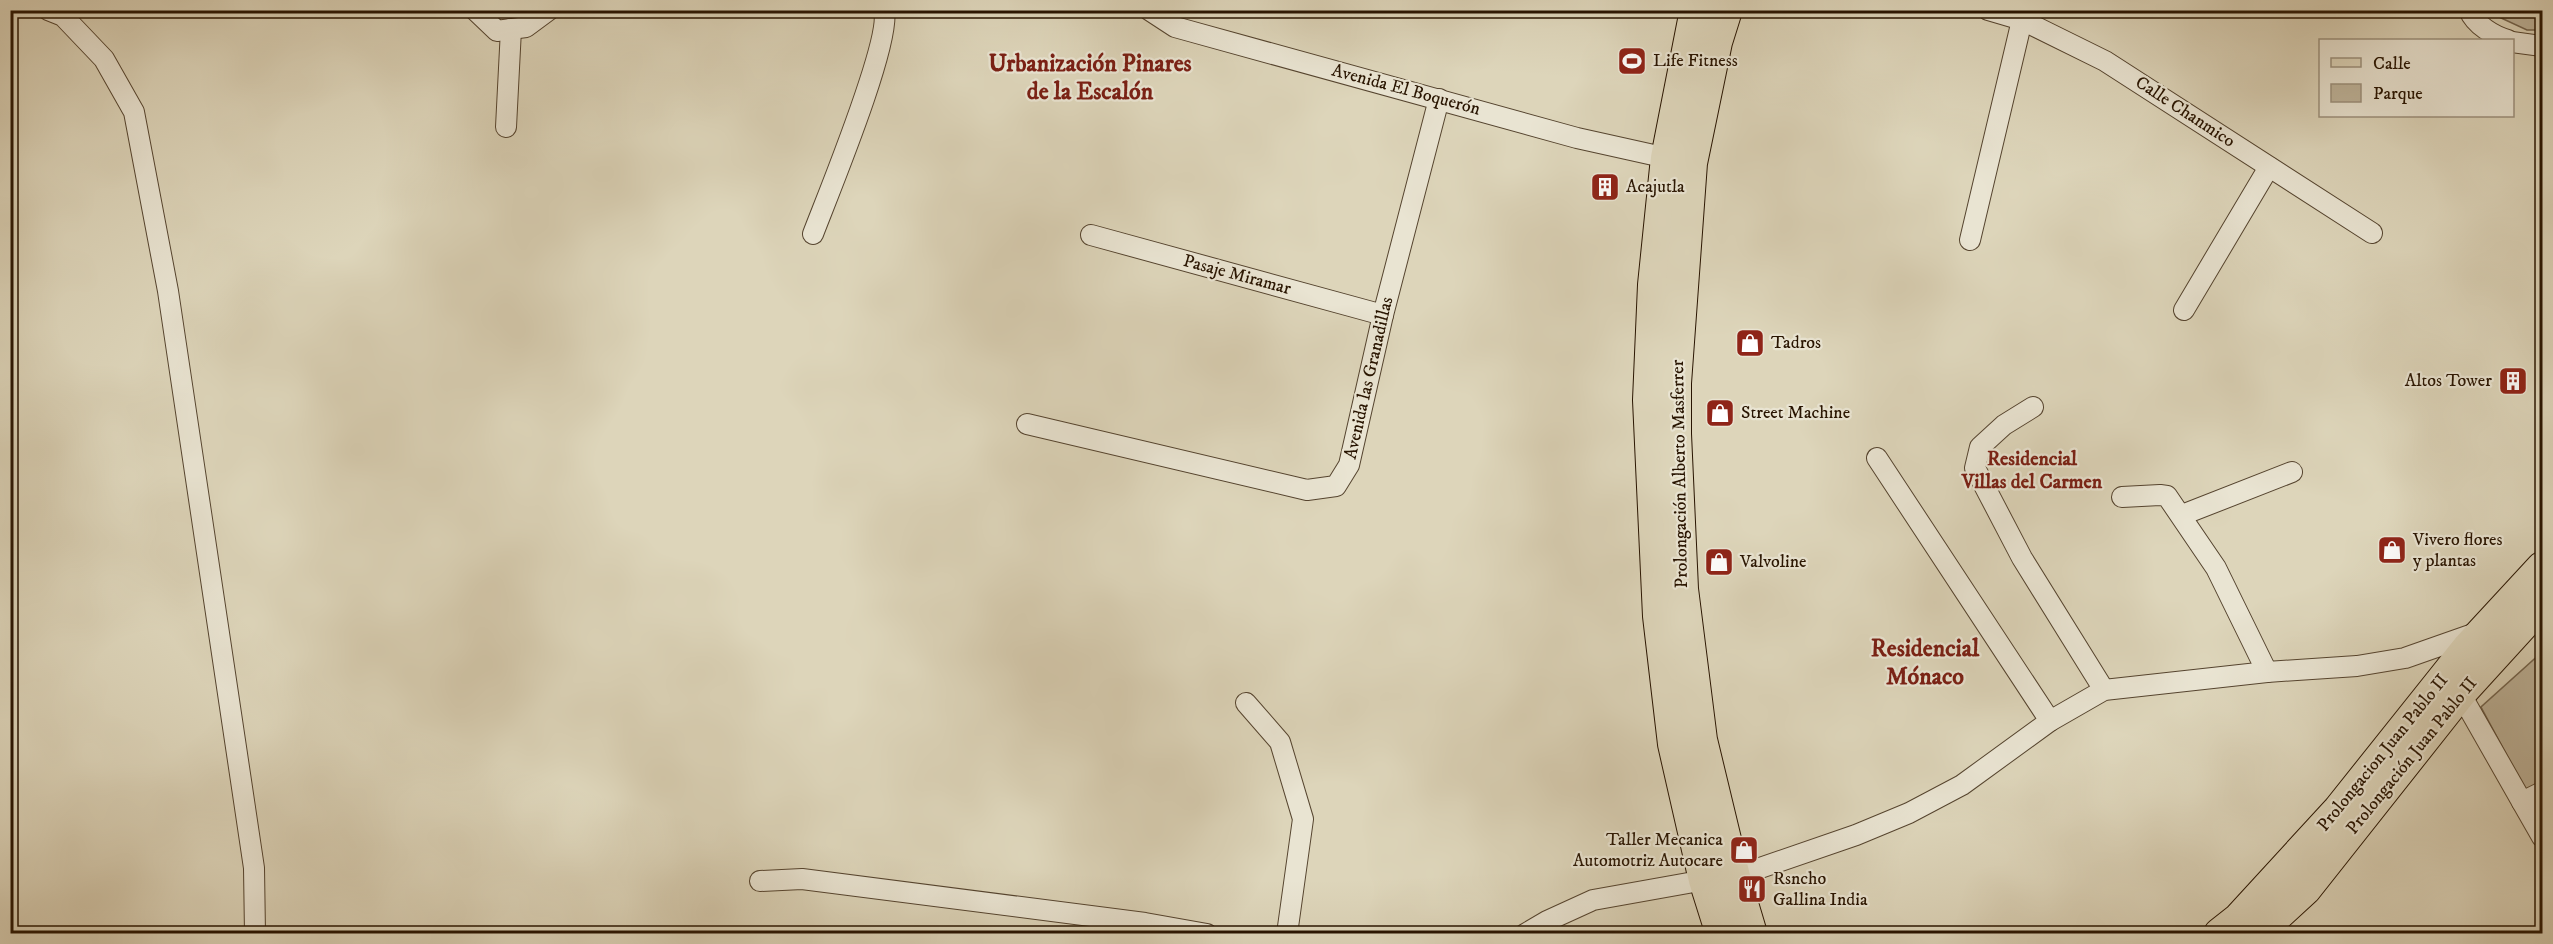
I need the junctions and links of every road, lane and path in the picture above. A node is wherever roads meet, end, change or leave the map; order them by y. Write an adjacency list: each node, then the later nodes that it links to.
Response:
1 (48, 10): 44 (street)
2 (475, 10): 11 (street)
3 (549, 10): 11 (street)
4 (884, 10): 20 (street)
5 (1149, 10): 15 (street, Avenida El Boquerón)
6 (1696, 10): 17 (main road, Prolongación Alberto Masferrer)
7 (1726, 10): 42 (main road, Prolongación Alberto Masferrer)
8 (1988, 10): 10 (street, Calle Chanmico)
9 (2469, 10): 12 (street)
10 (2022, 20): 18 (street, Calle Chanmico); 22 (street)
11 (511, 29): 16 (street)
12 (2504, 39)
13 (2514, 42): 14 (street)
14 (2542, 46)
15 (1439, 99): 17 (street, Avenida El Boquerón); 24 (street, Avenida las Granadillas)
16 (506, 127)
17 (1667, 158): 42 (main road, Prolongación Alberto Masferrer)
18 (2269, 167): 19 (street, Calle Chanmico); 23 (street)
19 (2372, 233)
20 (813, 234)
21 (1090, 235): 24 (street, Pasaje Miramar)
22 (1971, 240)
23 (2184, 310)
24 (1383, 315): 26 (street, Avenida las Granadillas)
25 (2033, 407): 35 (street)
26 (1027, 424)
27 (1877, 459): 38 (street)
28 (2292, 472): 30 (street)
29 (2122, 497): 30 (street)
30 (2181, 515): 34 (street)
31 (2542, 568): 33 (main road, Prolongacion Juan Pablo II)
32 (2542, 603): 36 (main road, Prolongación Juan Pablo II)
33 (2484, 630): 34 (street); 50 (main road, Prolongacion Juan Pablo II)
34 (2267, 672): 35 (street)
35 (2104, 690): 38 (street)
36 (2460, 693): 40 (street); 51 (main road, Prolongación Juan Pablo II)
37 (1246, 703): 46 (street)
38 (2050, 721): 42 (street)
39 (2542, 792): 40 (street)
40 (2522, 802): 41 (street)
41 (2542, 837)
42 (1719, 878): 47 (street); 48 (main road, Prolongación Alberto Masferrer); 49 (main road, Prolongación Alberto Masferrer)
43 (760, 881): 45 (street)
44 (255, 933)
45 (1207, 933)
46 (1287, 933)
47 (1525, 933)
48 (1722, 933)
49 (1751, 933)
50 (2220, 933)
51 (2256, 933)

